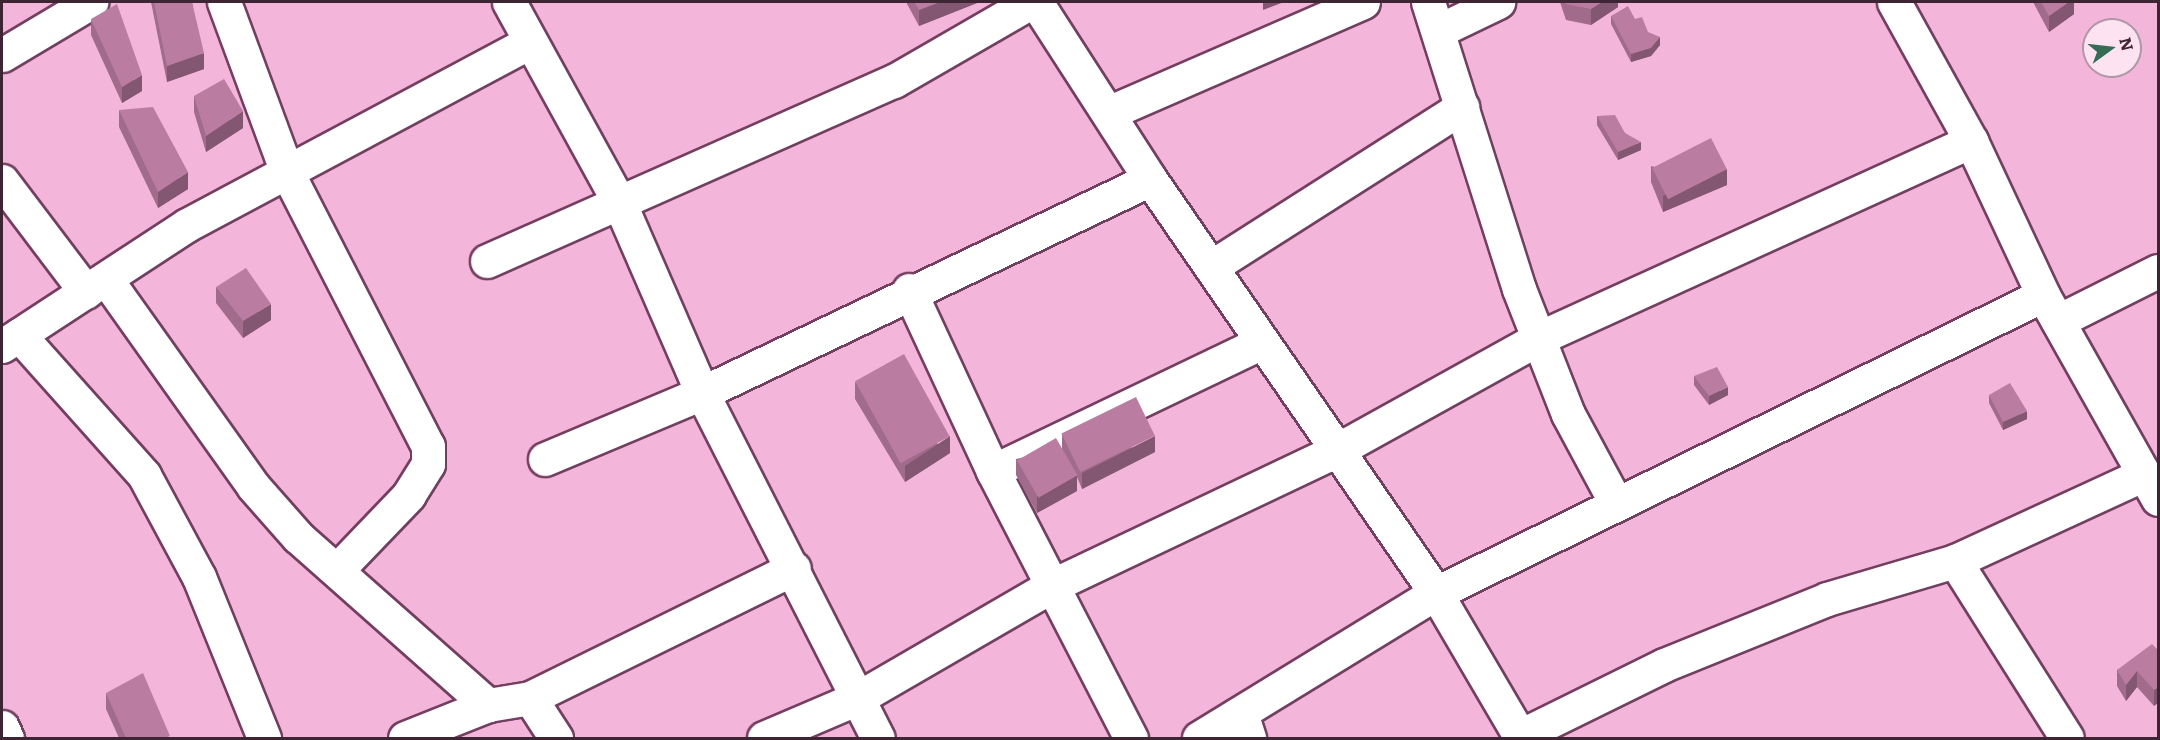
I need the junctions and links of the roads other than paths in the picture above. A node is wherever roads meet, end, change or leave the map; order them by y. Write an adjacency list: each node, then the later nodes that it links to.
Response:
1 (91, 2): 11 (street)
2 (224, 2): 15 (street)
3 (510, 2): 10 (street)
4 (1031, 2): 18 (street)
5 (1036, 2): 13 (street)
6 (1363, 2): 13 (street)
7 (1498, 2): 9 (street)
8 (1894, 2): 14 (street)
9 (1433, 16): 12 (street)
10 (528, 43): 15 (street); 18 (street)
11 (2, 55)
12 (1462, 107): 20 (street); 25 (street)
13 (1108, 113): 16 (street)
14 (1971, 141): 24 (street); 25 (street)
15 (287, 172): 22 (street); 35 (street)
16 (1150, 178): 20 (street); 23 (street)
17 (2, 181): 22 (street)
18 (620, 204): 19 (street); 28 (street)
19 (487, 261)
20 (1211, 267): 27 (street)
21 (2158, 271): 24 (street)
22 (96, 286): 26 (street); 35 (street)
23 (909, 290): 28 (street); 31 (street)
24 (2050, 308): 32 (street); 33 (street)
25 (1539, 338): 29 (street); 33 (street)
26 (10, 341): 46 (street)
27 (1262, 342): 29 (street); 31 (street)
28 (702, 393): 30 (street); 36 (street)
29 (1340, 449): 37 (street); 38 (street)
30 (545, 459)
31 (993, 471): 37 (street)
32 (2151, 487): 34 (street)
33 (1616, 503): 38 (street)
34 (1955, 561): 44 (street); 53 (street)
35 (338, 568): 41 (street)
36 (794, 568): 39 (street); 40 (street)
37 (1051, 586): 40 (street); 51 (street)
38 (1436, 593): 42 (street); 44 (street)
39 (530, 698): 41 (street); 48 (street)
40 (858, 698): 49 (street); 50 (street)
41 (488, 705): 47 (street)
42 (1245, 726): 52 (street)
43 (2, 727): 45 (street)
44 (1521, 737)
45 (7, 738)
46 (264, 738)
47 (405, 738)
48 (556, 738)
49 (764, 738)
50 (878, 738)
51 (1131, 738)
52 (1199, 738)
53 (2067, 738)

